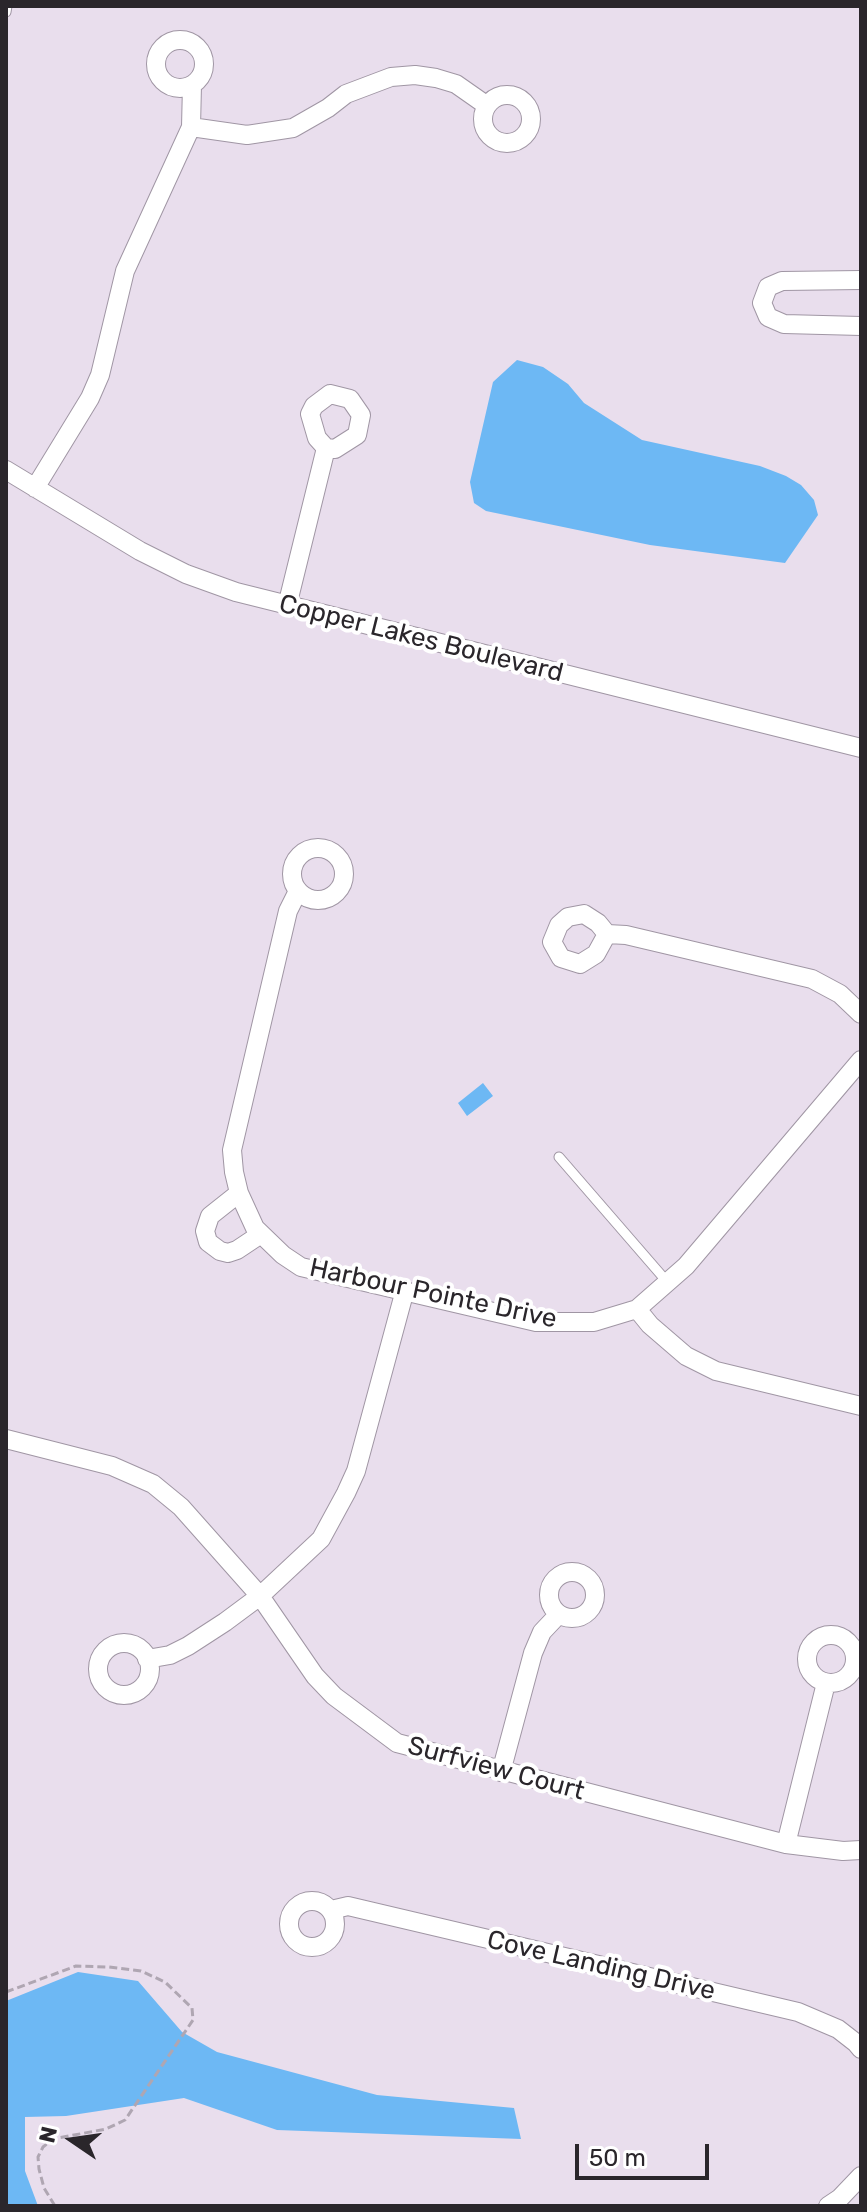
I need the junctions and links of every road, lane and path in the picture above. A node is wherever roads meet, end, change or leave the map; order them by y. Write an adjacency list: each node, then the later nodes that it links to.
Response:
1 (7, 6): 2 (lane)
2 (6, 12)
3 (192, 85): 5 (street)
4 (486, 105): 5 (street)
5 (191, 127): 10 (street)
6 (861, 280): 7 (street)
7 (861, 326)
8 (326, 448): 11 (street)
9 (6, 470): 10 (street, Copper Lakes Boulevard)
10 (35, 488): 11 (street, Copper Lakes Boulevard)
11 (287, 606): 12 (street, Copper Lakes Boulevard)
12 (861, 748)
13 (298, 891): 18 (street, Harbour Pointe Drive)
14 (607, 934): 15 (street)
15 (861, 1014)
16 (861, 1060): 20 (street, Harbour Pointe Drive)
17 (559, 1157): 20 (lane)
18 (239, 1193): 19 (street, Harbour Pointe Drive); 19 (street)
19 (261, 1234): 21 (street, Harbour Pointe Drive)
20 (669, 1284): 22 (street, Harbour Pointe Drive)
21 (405, 1290): 22 (street, Harbour Pointe Drive); 25 (street)
22 (637, 1309): 23 (street)
23 (861, 1406)
24 (6, 1439): 25 (street, Surfview Court)
25 (260, 1596): 27 (street); 29 (street, Surfview Court)
26 (559, 1614): 29 (street)
27 (147, 1659)
28 (826, 1683): 30 (street)
29 (501, 1772): 30 (street, Surfview Court)
30 (786, 1844): 31 (street, Surfview Court)
31 (861, 1850)
32 (331, 1910): 34 (street, Cove Landing Drive)
33 (6, 1992): 36 (path)
34 (861, 2049)
35 (861, 2176): 37 (street)
36 (55, 2206)
37 (828, 2206)

